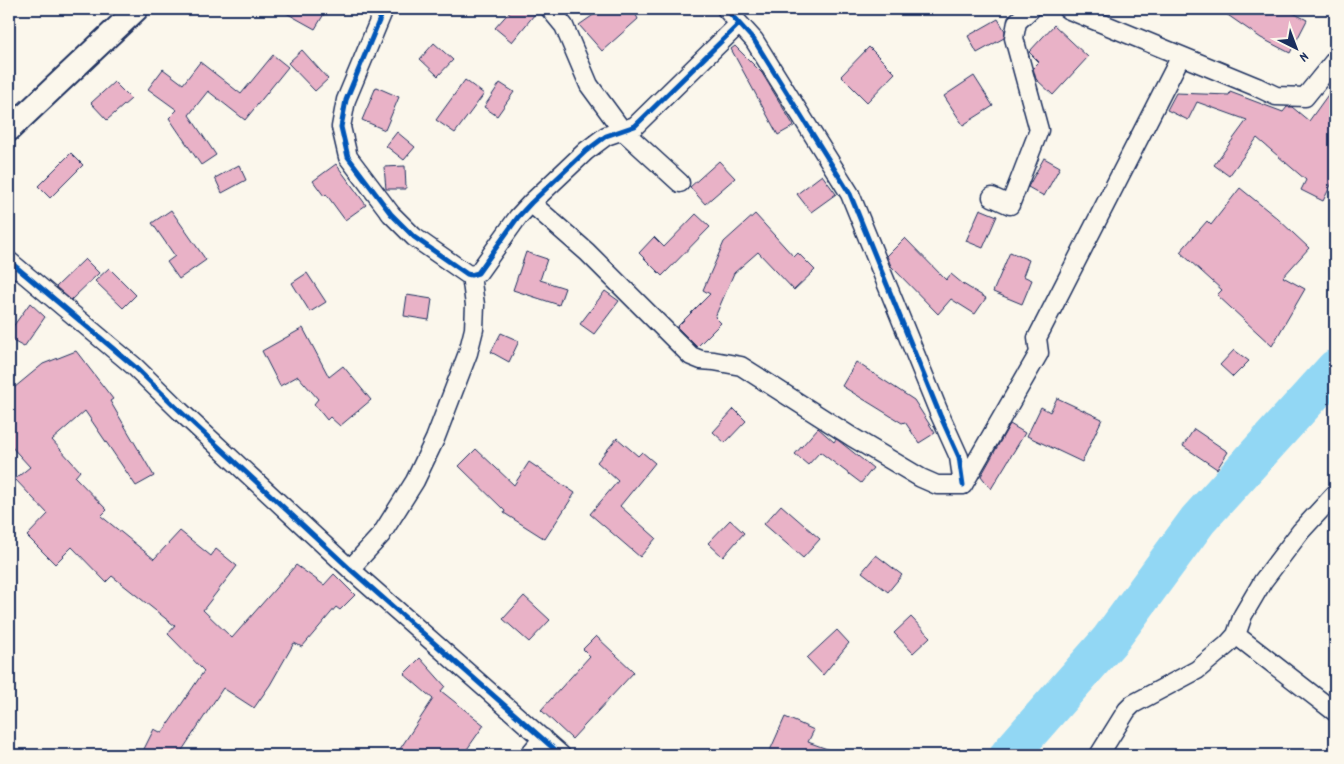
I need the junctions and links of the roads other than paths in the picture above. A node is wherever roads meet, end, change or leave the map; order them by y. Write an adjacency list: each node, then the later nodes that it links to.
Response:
1 (137, 9): 10 (street)
2 (384, 9): 16 (street)
3 (550, 9): 11 (street)
4 (726, 9): 7 (street)
5 (1031, 9): 13 (street)
6 (1067, 9): 8 (street)
7 (739, 24): 11 (street); 17 (street)
8 (1181, 56): 9 (street); 17 (street)
9 (1335, 60)
10 (9, 130)
11 (622, 130): 12 (street); 14 (street)
12 (680, 182)
13 (992, 197)
14 (531, 203): 16 (street); 17 (street)
15 (9, 261): 19 (street)
16 (471, 275): 19 (street)
17 (962, 485)
18 (1335, 494): 20 (street)
19 (350, 569): 22 (street)
20 (1236, 635): 21 (street); 25 (street)
21 (1335, 712)
22 (543, 738): 23 (street); 24 (street)
23 (529, 755)
24 (561, 755)
25 (1099, 755)

